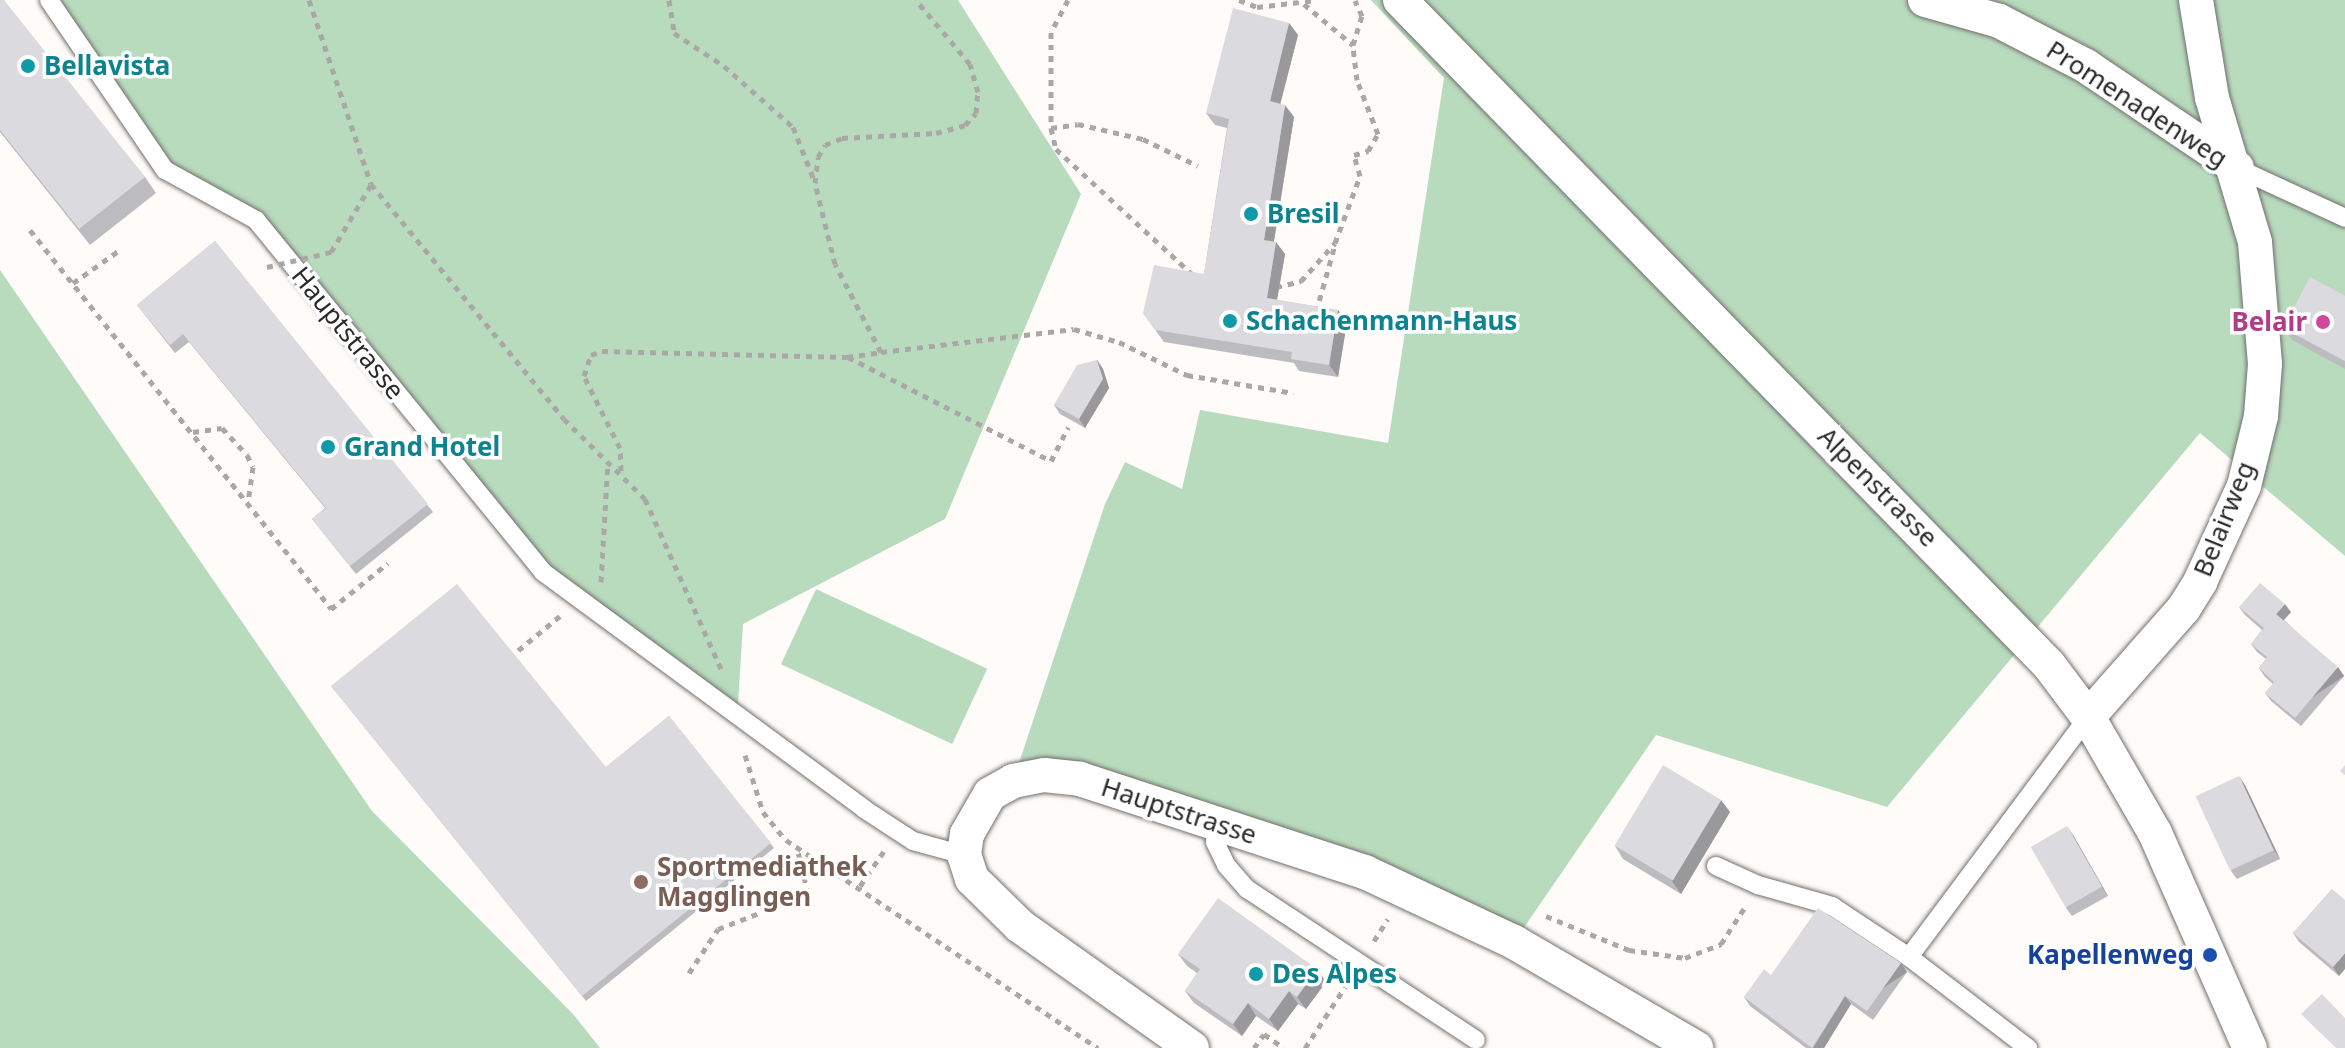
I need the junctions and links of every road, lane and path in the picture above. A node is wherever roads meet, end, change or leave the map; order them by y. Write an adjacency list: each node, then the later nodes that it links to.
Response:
1 (49, 0): 40 (lane, Hauptstrasse)
2 (309, 0): 20 (path)
3 (669, 0): 19 (path)
4 (916, 0): 19 (path)
5 (1068, 0): 16 (path)
6 (1239, 0): 12 (path)
7 (1317, 0): 12 (path)
8 (1355, 0): 13 (path)
9 (1400, 0): 42 (street, Alpenstrasse)
10 (1925, 0): 15 (street, Promenadenweg)
11 (2196, 0): 14 (street, Belairweg)
12 (1304, 4): 13 (path)
13 (1353, 45): 23 (path)
14 (2212, 98): 15 (street); 18 (street, Belairweg)
15 (2173, 125): 18 (street, Promenadenweg)
16 (1051, 128): 17 (path); 26 (path)
17 (1198, 166)
18 (2237, 168): 21 (lane, Promenadenweg); 42 (street, Belairweg)
19 (815, 183): 30 (path)
20 (371, 184): 25 (path, bridge); 35 (path)
21 (2345, 218)
22 (30, 230): 27 (path)
23 (1335, 243): 28 (path); 29 (path)
24 (121, 249): 27 (path)
25 (267, 267)
26 (1209, 278)
27 (73, 283): 34 (path)
28 (1270, 286)
29 (1315, 313)
30 (881, 352): 31 (path); 32 (path)
31 (847, 357): 33 (path); 36 (path)
32 (1293, 393)
33 (1068, 427)
34 (192, 432): 37 (path); 37 (path)
35 (608, 462): 36 (path); 39 (path)
36 (621, 472): 43 (path)
37 (248, 504): 38 (path)
38 (388, 563)
39 (597, 587)
40 (578, 602): 41 (path); 43 (lane, Hauptstrasse)
41 (500, 665)
42 (2088, 717): 55 (lane); 66 (street, Alpenstrasse)
43 (737, 720): 48 (lane, Hauptstrasse)
44 (743, 746): 46 (path)
45 (1218, 823): 48 (street, Hauptstrasse); 58 (lane); 64 (street, Hauptstrasse)
46 (797, 846): 51 (path); 56 (path)
47 (885, 850): 51 (path)
48 (964, 855): 60 (street)
49 (1716, 866): 50 (lane)
50 (1758, 885): 52 (path); 55 (lane)
51 (860, 886): 59 (path)
52 (1530, 910)
53 (1382, 928): 54 (path)
54 (1379, 935)
55 (1909, 957): 65 (lane)
56 (689, 973)
57 (1348, 983): 63 (path)
58 (1476, 1040)
59 (1098, 1048)
60 (1192, 1048)
61 (1254, 1048): 62 (path)
62 (1284, 1048)
63 (1305, 1048)
64 (1696, 1048)
65 (2028, 1048)
66 (2250, 1048)

